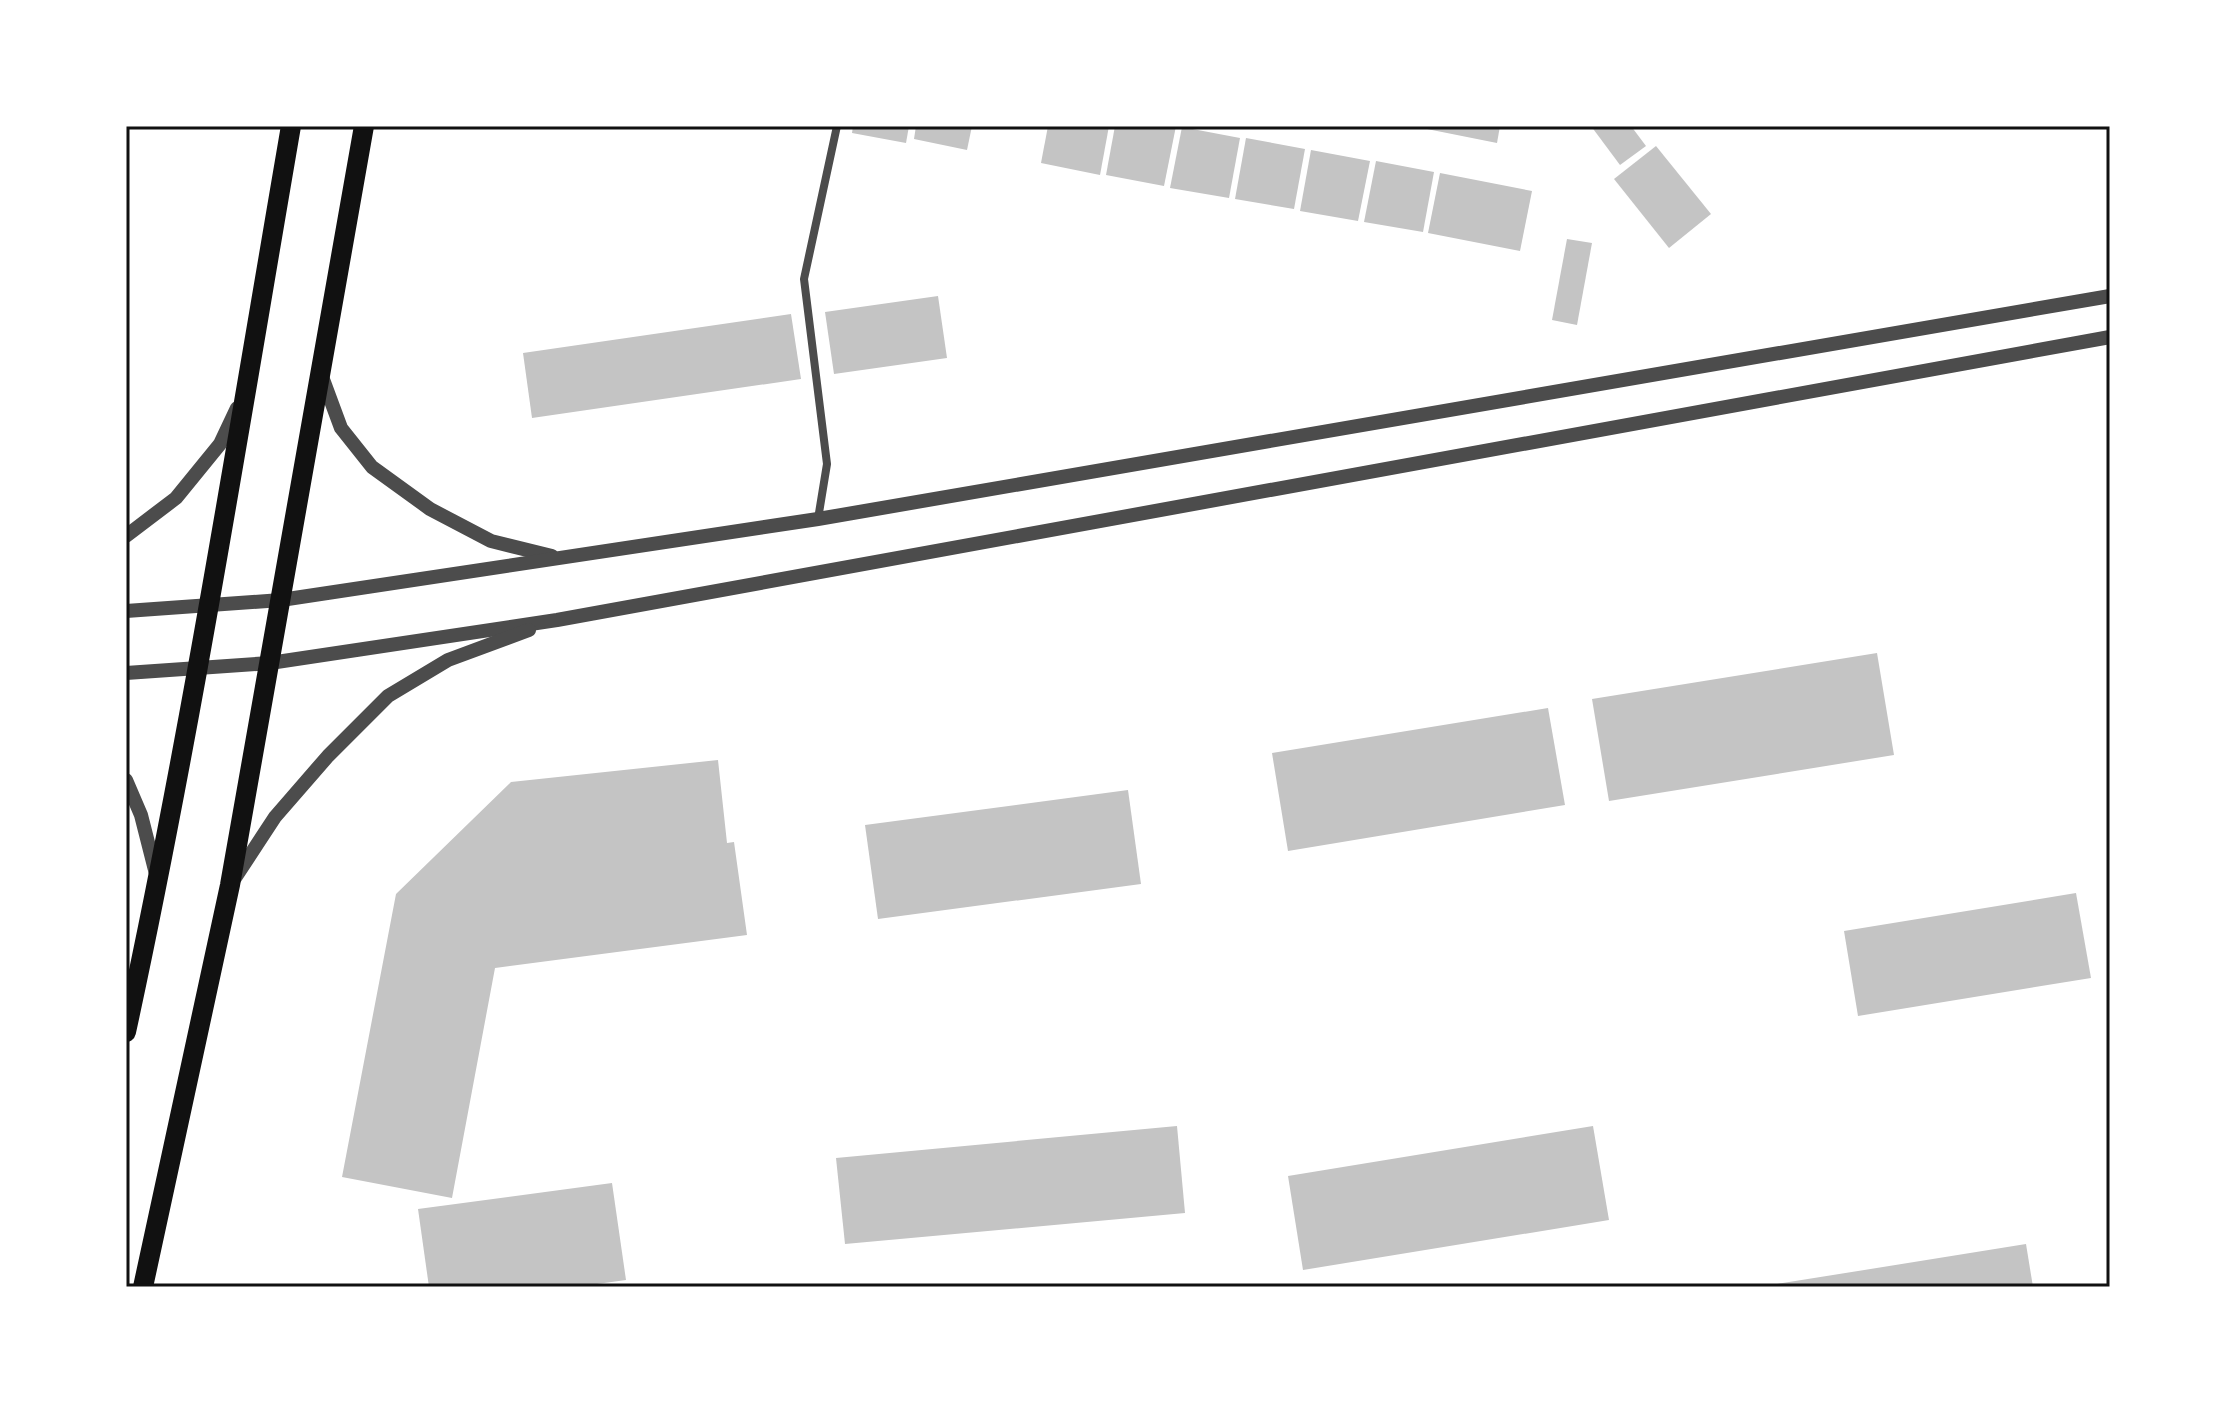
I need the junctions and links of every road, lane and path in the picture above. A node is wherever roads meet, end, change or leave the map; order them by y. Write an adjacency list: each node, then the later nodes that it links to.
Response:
1 (291, 126): 7 (main road)
2 (364, 126): 6 (main road)
3 (837, 126): 8 (street)
4 (2110, 296): 8 (street)
5 (2110, 337): 14 (street)
6 (321, 374): 10 (street); 11 (main road)
7 (246, 389): 9 (street); 12 (main road)
8 (818, 519): 10 (street)
9 (126, 536)
10 (560, 558): 11 (street)
11 (281, 600): 12 (street); 15 (main road)
12 (208, 605): 13 (street); 16 (main road)
13 (126, 611)
14 (557, 620): 15 (street); 20 (street)
15 (270, 663): 16 (street); 20 (main road)
16 (199, 668): 17 (street); 19 (main road)
17 (126, 673)
18 (126, 780): 19 (street)
19 (158, 884): 21 (main road)
20 (230, 885): 22 (main road)
21 (126, 1032)
22 (143, 1287)

